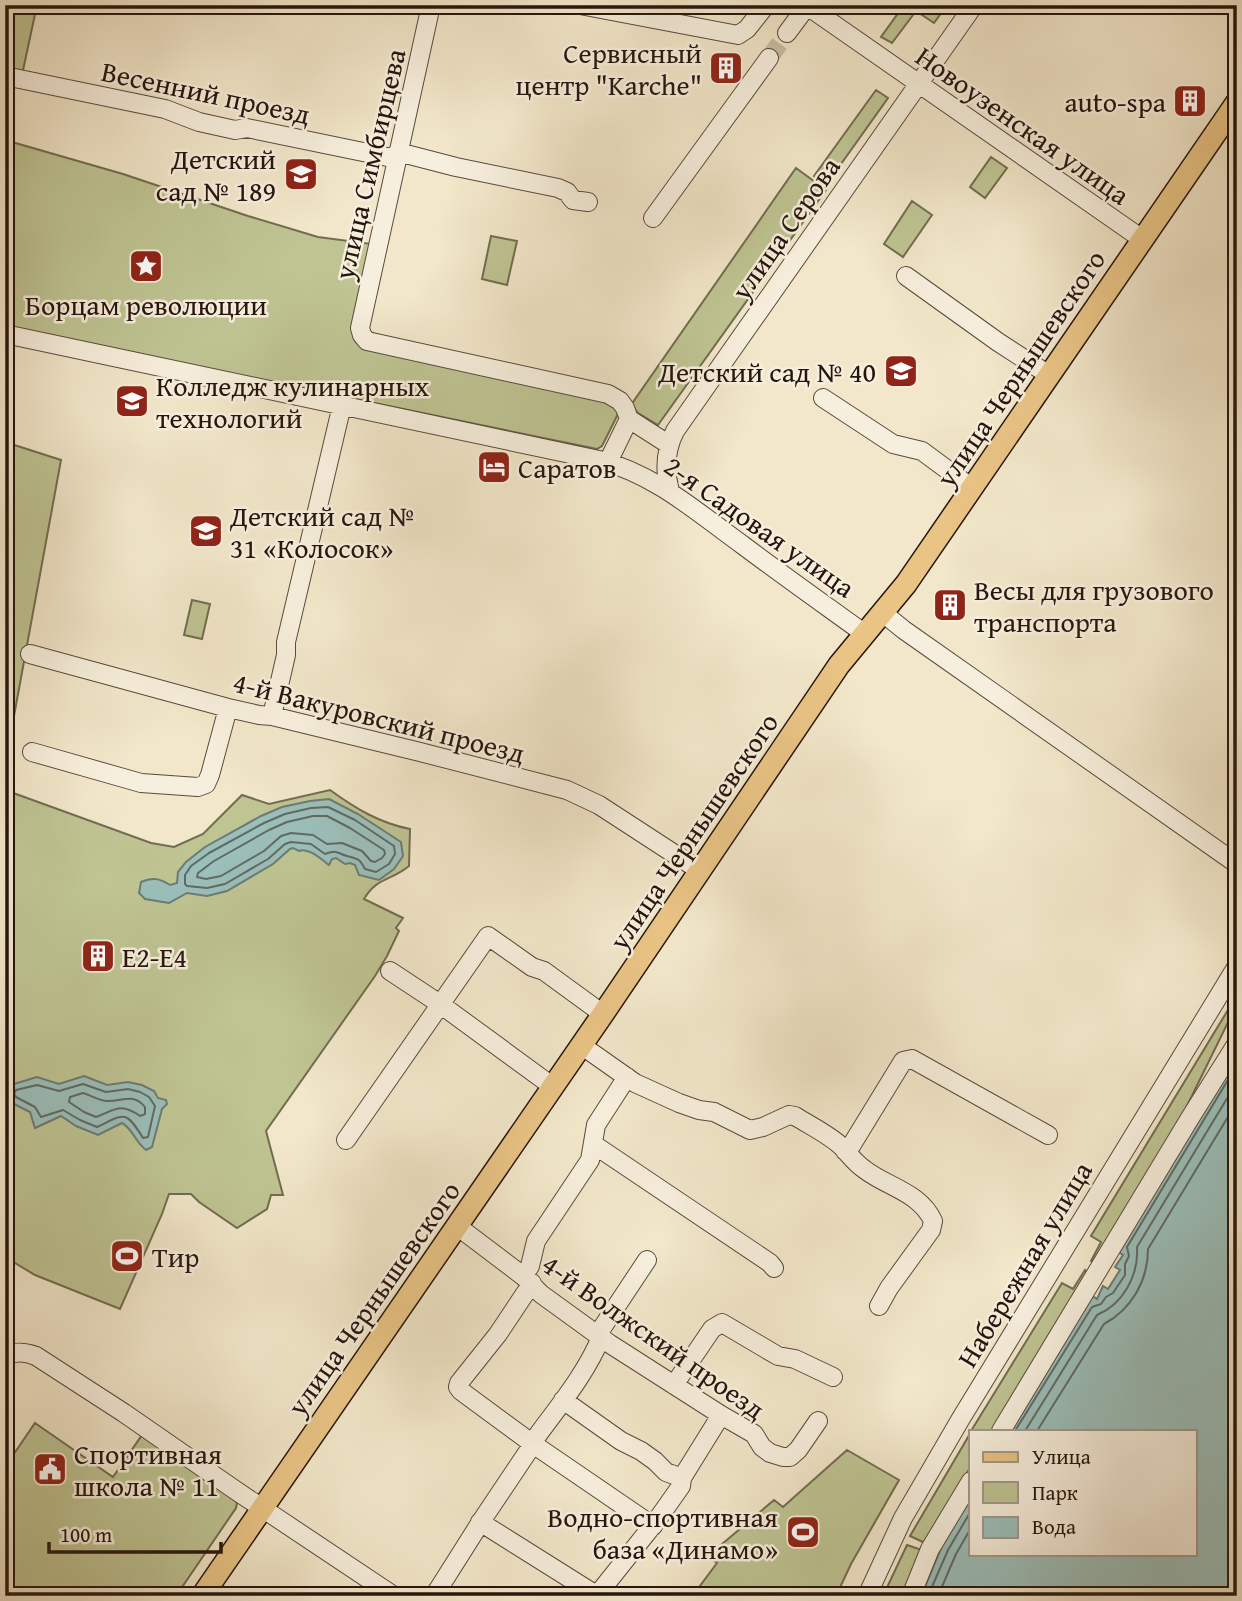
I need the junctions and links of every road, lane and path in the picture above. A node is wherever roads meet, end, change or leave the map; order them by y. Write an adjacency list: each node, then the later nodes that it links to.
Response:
1 (431, 5): 11 (street, улица Симбирцева)
2 (580, 5): 3 (street)
3 (766, 5)
4 (974, 5): 9 (street, улица Серова)
5 (807, 6): 6 (street); 9 (street, Новоузенская улица)
6 (787, 33)
7 (769, 58): 13 (street)
8 (5, 76): 11 (street, Весенний проезд)
9 (919, 85): 14 (street, Новоузенская улица); 22 (street, улица Серова)
10 (1237, 102): 14 (main road, улица Чернышевского)
11 (397, 155): 12 (street, Весенний проезд); 17 (street, улица Симбирцева)
12 (588, 201)
13 (653, 218)
14 (1142, 239): 18 (main road, улица Чернышевского)
15 (906, 276): 18 (street)
16 (5, 334): 20 (street, 2-я Садовая улица)
17 (362, 335): 21 (street, 2-я Садовая улица)
18 (1049, 375): 24 (main road, улица Чернышевского)
19 (824, 398): 24 (street)
20 (342, 405): 23 (street, 2-я Садовая улица); 30 (street)
21 (629, 419): 22 (street, 2-я Садовая улица); 23 (street)
22 (668, 444): 25 (street, улица Серова)
23 (608, 462): 25 (street, 2-я Садовая улица)
24 (972, 488): 26 (main road, улица Чернышевского)
25 (670, 491): 27 (street, 2-я Садовая улица)
26 (883, 613): 27 (main road, улица Чернышевского); 32 (street, 2-я Садовая улица)
27 (866, 634): 33 (main road, улица Чернышевского)
28 (30, 654): 29 (street, 4-й Вакуровский проезд)
29 (228, 708): 30 (street, 4-й Вакуровский проезд); 31 (street)
30 (272, 716): 33 (street, 4-й Вакуровский проезд)
31 (32, 752)
32 (1237, 864)
33 (699, 870): 37 (main road, улица Чернышевского)
34 (1237, 966): 69 (street, Набережная улица)
35 (390, 971): 36 (street)
36 (440, 1004): 37 (street); 41 (street); 43 (street)
37 (603, 1014): 39 (main road, улица Чернышевского)
38 (1237, 1044): 58 (street)
39 (581, 1045): 40 (street); 41 (main road, улица Чернышевского)
40 (627, 1077): 44 (street); 45 (street)
41 (552, 1086): 46 (main road, улица Чернышевского)
42 (1048, 1135): 45 (street)
43 (346, 1140)
44 (593, 1144): 48 (street); 49 (street)
45 (845, 1151): 50 (street)
46 (457, 1226): 49 (street, 4-й Волжский проезд); 62 (main road, улица Чернышевского)
47 (648, 1260): 51 (street)
48 (774, 1268)
49 (527, 1280): 51 (street, 4-й Волжский проезд); 59 (street)
50 (879, 1306)
51 (599, 1335): 54 (street, 4-й Волжский проезд); 55 (street)
52 (9, 1354): 62 (street)
53 (833, 1377): 54 (street)
54 (674, 1385): 56 (street, 4-й Волжский проезд)
55 (564, 1400): 59 (street); 60 (street)
56 (721, 1415): 57 (street, 4-й Волжский проезд); 60 (street)
57 (818, 1421)
58 (1002, 1430)
59 (533, 1444): 63 (street); 64 (street)
60 (682, 1478): 64 (street)
61 (969, 1484): 70 (street)
62 (262, 1508): 66 (main road, улица Чернышевского); 67 (street)
63 (480, 1522): 65 (street); 68 (street)
64 (653, 1527): 65 (street)
65 (598, 1594)
66 (202, 1596)
67 (394, 1596)
68 (434, 1596)
69 (867, 1596)
70 (911, 1596)

